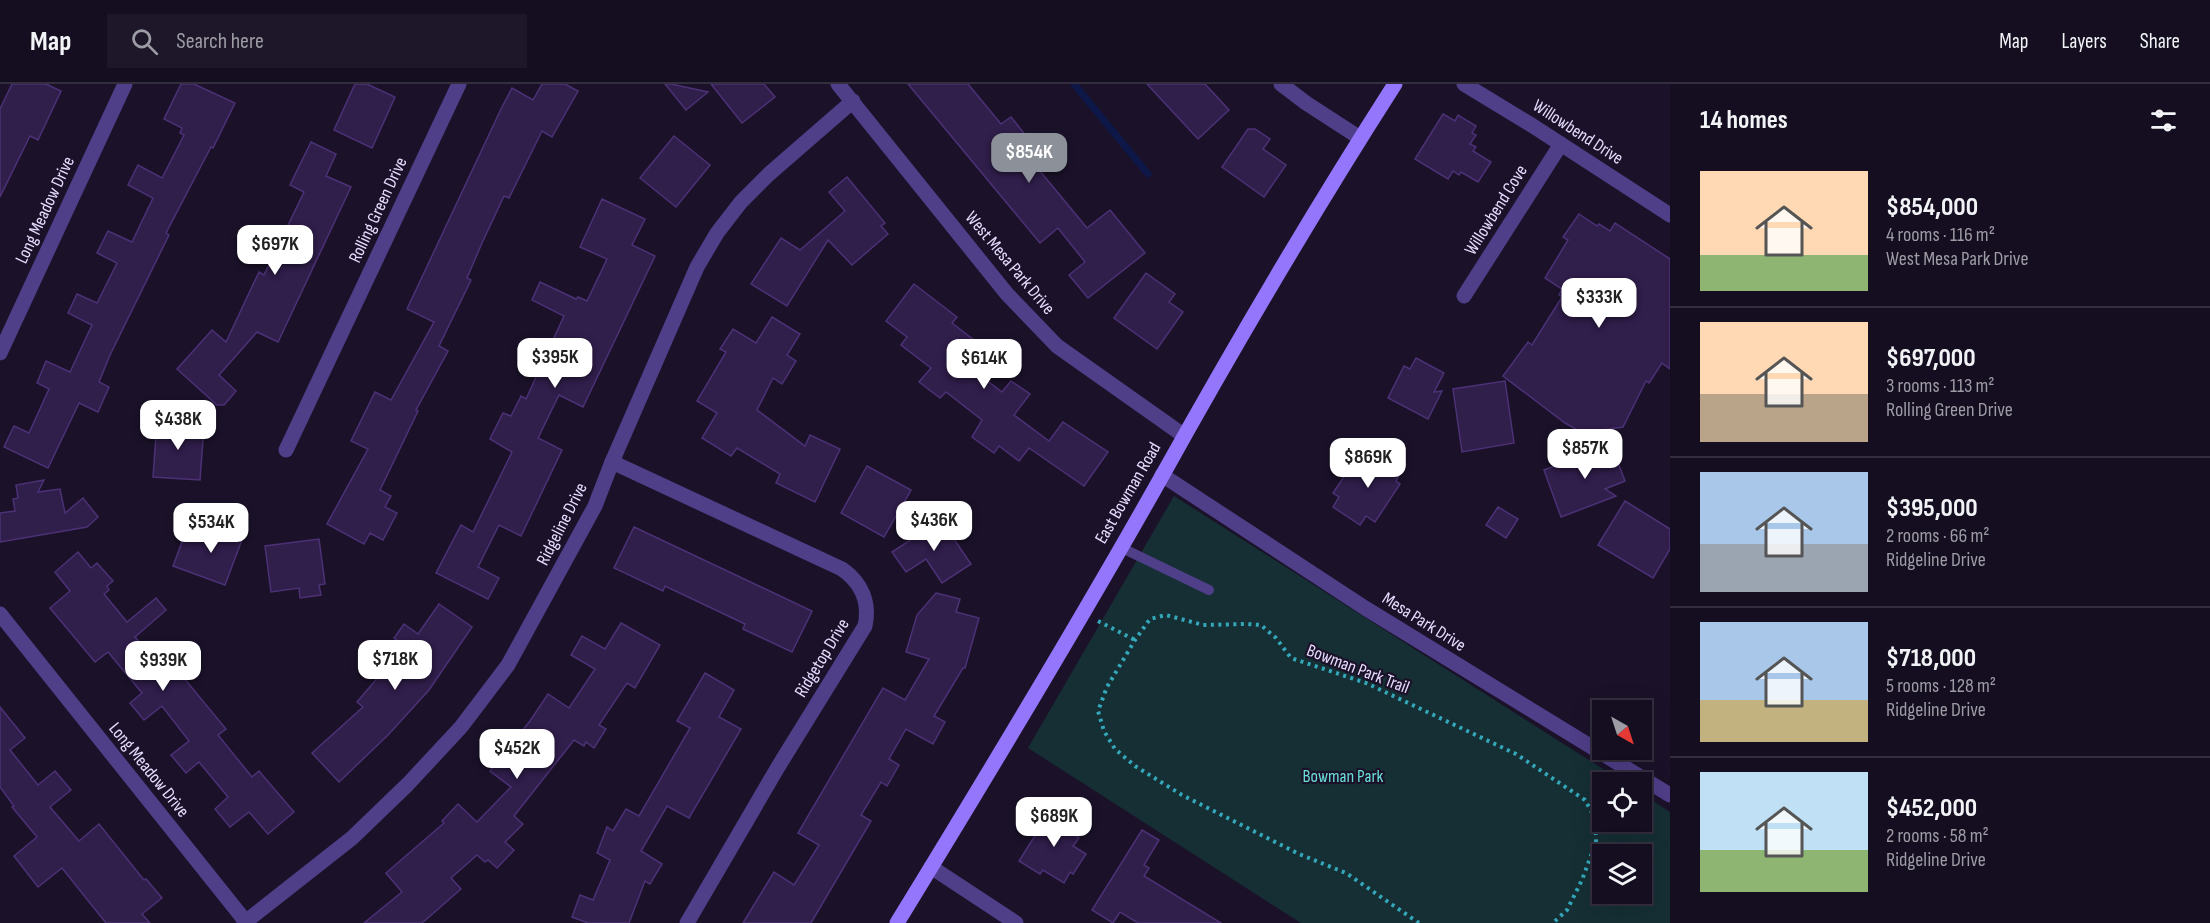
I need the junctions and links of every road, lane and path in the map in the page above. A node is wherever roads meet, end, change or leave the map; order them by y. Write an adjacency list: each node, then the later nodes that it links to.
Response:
1 (125, 84): 12 (street, Long Meadow Drive)
2 (459, 84): 14 (street, Rolling Green Drive)
3 (838, 84): 7 (street, West Mesa Park Drive)
4 (1281, 84): 8 (street)
5 (1395, 84): 8 (street, East Bowman Road)
6 (1464, 84): 9 (street, Willowbend Drive)
7 (853, 101): 13 (street, West Mesa Park Drive); 15 (street, Ridgeline Drive)
8 (1360, 138): 13 (street, East Bowman Road)
9 (1561, 144): 10 (street, Willowbend Drive); 11 (street, Willowbend Cove)
10 (1670, 215)
11 (1464, 296)
12 (0, 353)
13 (1184, 435): 16 (street, East Bowman Road)
14 (286, 450)
15 (612, 462): 24 (street, Ridgeline Drive); 25 (street, Ridgetop Drive)
16 (1162, 475): 17 (street, East Bowman Road); 22 (street, Mesa Park Drive)
17 (1120, 547): 18 (lane); 19 (street, East Bowman Road)
18 (1209, 590)
19 (1082, 612): 21 (path); 23 (street, East Bowman Road)
20 (0, 614): 24 (street, Long Meadow Drive)
21 (1135, 640): 28 (path, Bowman Park Trail); 29 (path, Bowman Park Trail)
22 (1670, 795)
23 (931, 867): 26 (street, East Bowman Road); 27 (street)
24 (245, 922)
25 (687, 923)
26 (897, 923)
27 (1016, 923)
28 (1419, 923)
29 (1553, 923)

